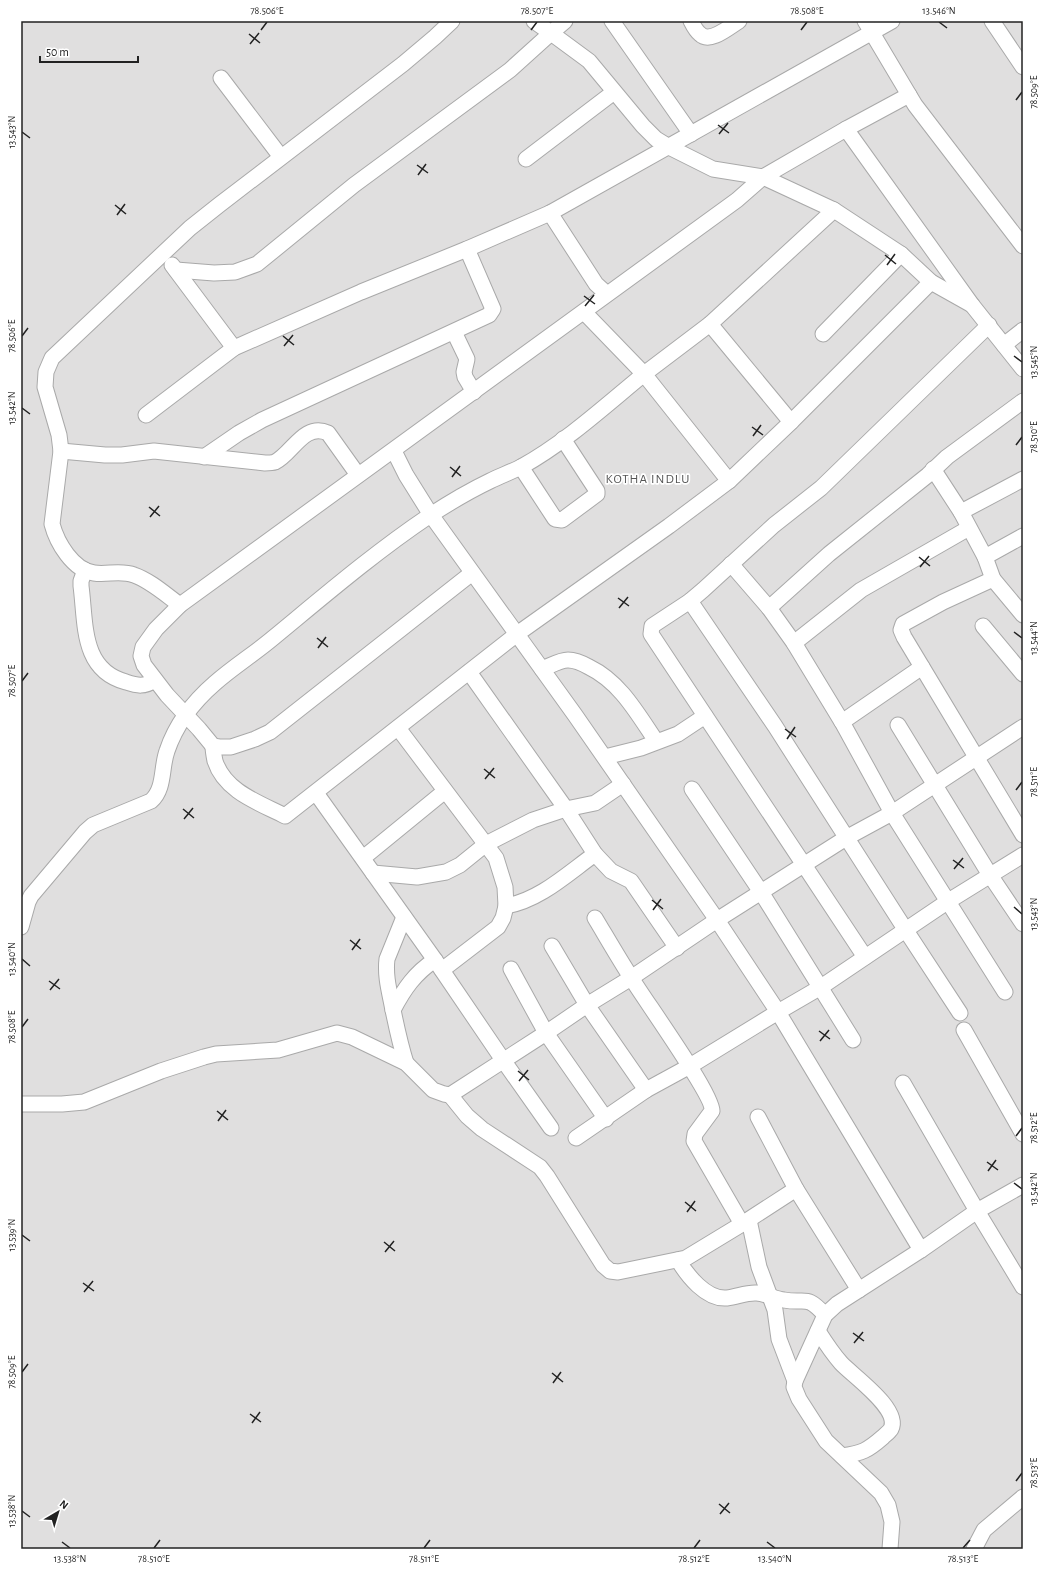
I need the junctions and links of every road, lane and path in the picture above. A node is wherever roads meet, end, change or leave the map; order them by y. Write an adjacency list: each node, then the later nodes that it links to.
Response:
1 (452, 21): 18 (street)
2 (534, 21): 10 (street)
3 (565, 21): 10 (street)
4 (612, 21): 16 (street)
5 (691, 21): 6 (street)
6 (739, 21)
7 (892, 21): 9 (street)
8 (992, 21): 11 (street)
9 (869, 27): 14 (street); 16 (street)
10 (551, 33): 13 (street); 27 (street)
11 (1023, 67)
12 (221, 78): 18 (street)
13 (614, 92): 17 (street); 19 (street)
14 (909, 95): 15 (street); 23 (street)
15 (846, 129): 20 (street); 30 (street)
16 (691, 134): 17 (street)
17 (669, 148): 20 (street); 22 (street)
18 (281, 157): 25 (street)
19 (526, 159)
20 (763, 177): 21 (street); 29 (street)
21 (834, 210): 26 (street); 32 (street)
22 (550, 213): 24 (street); 29 (street)
23 (1023, 246)
24 (467, 249): 35 (street); 38 (street)
25 (164, 253): 27 (street); 46 (street)
26 (901, 254): 28 (street); 36 (street)
27 (176, 270): 38 (street)
28 (931, 282): 30 (street); 44 (street)
29 (607, 294): 31 (street)
30 (972, 305): 33 (street)
31 (584, 312): 40 (street); 41 (street)
32 (710, 324): 40 (street); 44 (street)
33 (990, 325): 37 (street); 59 (street)
34 (1023, 330): 37 (street)
35 (454, 332): 41 (street); 48 (street)
36 (823, 334)
37 (1004, 345): 39 (street)
38 (234, 348): 43 (street)
39 (1023, 369)
40 (644, 374): 45 (street); 53 (street)
41 (474, 392): 47 (street)
42 (1023, 401): 50 (street)
43 (146, 415)
44 (791, 422): 53 (street)
45 (563, 439): 49 (street); 49 (street)
46 (61, 450): 48 (street); 60 (street)
47 (394, 451): 51 (street); 55 (street)
48 (204, 457): 51 (street)
49 (521, 467): 55 (street)
50 (933, 469): 54 (street); 66 (street)
51 (358, 475): 65 (street)
52 (1023, 478): 54 (street)
53 (729, 481): 69 (street)
54 (961, 512): 56 (street)
55 (431, 515): 61 (street); 76 (street)
56 (969, 528): 58 (street); 70 (street)
57 (1023, 536): 58 (street)
58 (985, 557): 62 (street)
59 (731, 564): 64 (street); 66 (street)
60 (85, 570): 65 (street); 75 (street)
61 (472, 572): 69 (street); 83 (street)
62 (994, 579): 63 (street); 71 (street)
63 (1017, 598): 67 (street)
64 (690, 601): 77 (street); 94 (street)
65 (180, 605): 75 (street)
66 (768, 608): 70 (street)
67 (1023, 615)
68 (983, 626): 74 (street)
69 (517, 634): 72 (street); 73 (street)
70 (794, 643): 78 (street)
71 (922, 667): 78 (street); 85 (street)
72 (542, 668): 82 (street); 84 (street)
73 (469, 672): 80 (street); 91 (street)
74 (1023, 674)
75 (155, 680): 76 (street)
76 (185, 714): 83 (street); 109 (street)
77 (706, 716): 82 (street); 99 (street)
78 (842, 722): 92 (street)
79 (898, 725): 87 (street)
80 (398, 728): 89 (street); 90 (street)
81 (1021, 733): 85 (street)
82 (656, 741): 84 (street)
83 (213, 746): 90 (street)
84 (605, 758): 86 (street)
85 (977, 758): 87 (street); 93 (street)
86 (623, 784): 91 (street); 107 (street)
87 (934, 786): 92 (street); 101 (street)
88 (692, 789): 102 (street)
89 (445, 791): 95 (street); 98 (street)
90 (316, 793): 98 (street)
91 (566, 809): 95 (street); 96 (street)
92 (892, 813): 94 (street); 103 (street)
93 (1023, 835)
94 (846, 838): 99 (street); 110 (street)
95 (486, 844): 100 (street); 104 (street)
96 (595, 854): 104 (street); 112 (street)
97 (1023, 855): 101 (street)
98 (363, 858): 100 (street)
99 (804, 866): 102 (street); 113 (street)
100 (373, 873): 105 (street)
101 (990, 875): 103 (street); 108 (street)
102 (761, 892): 107 (street); 117 (street)
103 (947, 902): 110 (street); 118 (street)
104 (506, 906): 114 (street)
105 (404, 917): 114 (street); 120 (street)
106 (595, 918): 116 (street)
107 (717, 920): 112 (street); 121 (street)
108 (1023, 924)
109 (21, 927)
110 (905, 930): 113 (street); 122 (street)
111 (552, 946): 119 (street)
112 (677, 948): 116 (street)
113 (865, 957): 117 (street)
114 (438, 965): 120 (street); 126 (street)
115 (511, 969): 124 (street)
116 (632, 978): 119 (street); 128 (street)
117 (821, 987): 121 (street); 125 (street)
118 (1005, 992)
119 (587, 1005): 124 (street); 130 (street)
120 (393, 1010): 127 (street)
121 (778, 1012): 128 (street); 142 (street)
122 (960, 1013)
123 (964, 1030): 136 (street)
124 (546, 1033): 126 (street); 134 (street)
125 (853, 1040)
126 (503, 1060): 131 (street); 135 (street)
127 (406, 1063): 131 (street); 132 (street)
128 (690, 1066): 130 (street); 141 (street)
129 (903, 1083): 140 (street)
130 (646, 1090): 134 (street)
131 (450, 1094): 143 (street)
132 (21, 1104)
133 (758, 1117): 139 (street)
134 (606, 1119): 137 (street)
135 (551, 1128)
136 (1023, 1134)
137 (576, 1138)
138 (1023, 1185): 140 (street)
139 (796, 1189): 141 (street); 145 (street)
140 (977, 1212): 142 (street); 144 (street)
141 (745, 1222): 143 (street); 146 (street)
142 (921, 1250): 145 (street)
143 (678, 1260): 146 (street)
144 (1023, 1287)
145 (859, 1290): 147 (street)
146 (770, 1296): 147 (street); 149 (street)
147 (826, 1315): 148 (street)
148 (818, 1331): 149 (street); 150 (street)
149 (795, 1381): 150 (street)
150 (842, 1456): 152 (street)
151 (1023, 1497): 153 (street)
152 (890, 1549)
153 (974, 1549)

